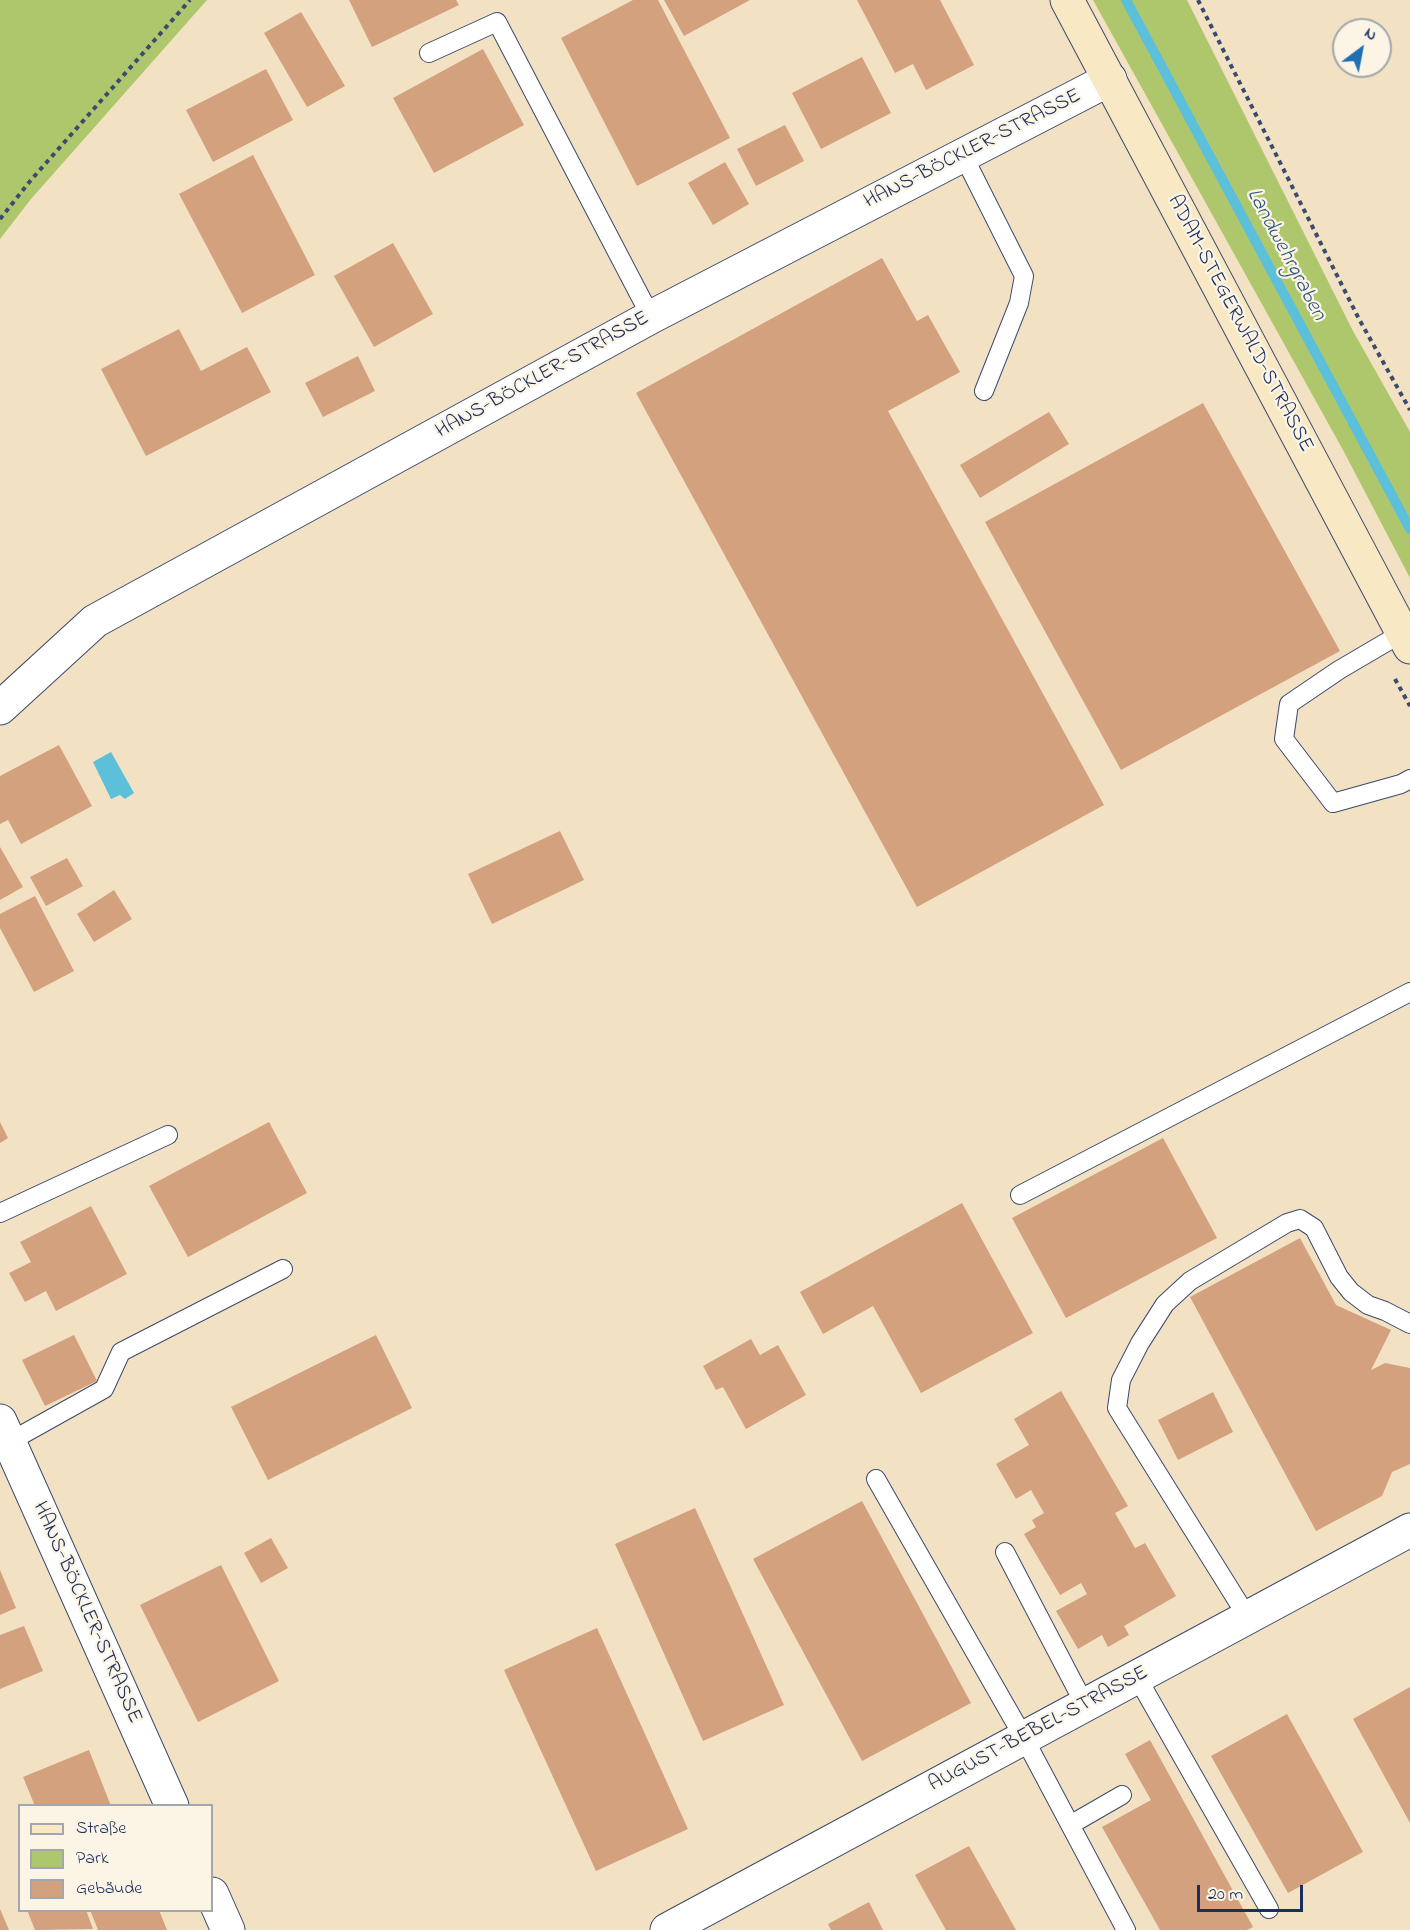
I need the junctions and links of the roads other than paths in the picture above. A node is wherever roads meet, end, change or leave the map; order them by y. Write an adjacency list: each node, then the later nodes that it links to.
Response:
1 (1067, 0): 3 (main road, ADAM-STEGERWALD-STRASSE)
2 (429, 53): 5 (lane)
3 (1110, 79): 4 (street, HANS-BÖCKLER-STRASSE); 7 (main road, ADAM-STEGERWALD-STRASSE)
4 (963, 155): 5 (street, HANS-BÖCKLER-STRASSE); 6 (lane)
5 (651, 317): 8 (street, HANS-BÖCKLER-STRASSE)
6 (984, 391)
7 (1406, 640): 9 (lane)
8 (0, 708)
9 (1410, 779)
10 (1410, 992): 12 (lane)
11 (168, 1135): 13 (lane)
12 (1020, 1195)
13 (0, 1214)
14 (283, 1269): 16 (lane)
15 (1410, 1324): 20 (lane)
16 (5, 1432): 25 (street, HANS-BÖCKLER-STRASSE)
17 (876, 1479): 23 (lane)
18 (1410, 1530): 20 (street, AUGUST-BEBEL-STRASSE)
19 (1005, 1552): 22 (lane)
20 (1248, 1618): 21 (street, AUGUST-BEBEL-STRASSE)
21 (1137, 1677): 22 (street, AUGUST-BEBEL-STRASSE); 28 (lane)
22 (1085, 1705): 23 (street, AUGUST-BEBEL-STRASSE)
23 (1024, 1738): 26 (lane); 30 (street, AUGUST-BEBEL-STRASSE)
24 (1122, 1795): 26 (lane)
25 (171, 1804)
26 (1070, 1825): 31 (lane)
27 (213, 1896): 29 (street)
28 (1269, 1909)
29 (228, 1930)
30 (667, 1930)
31 (1126, 1930)

